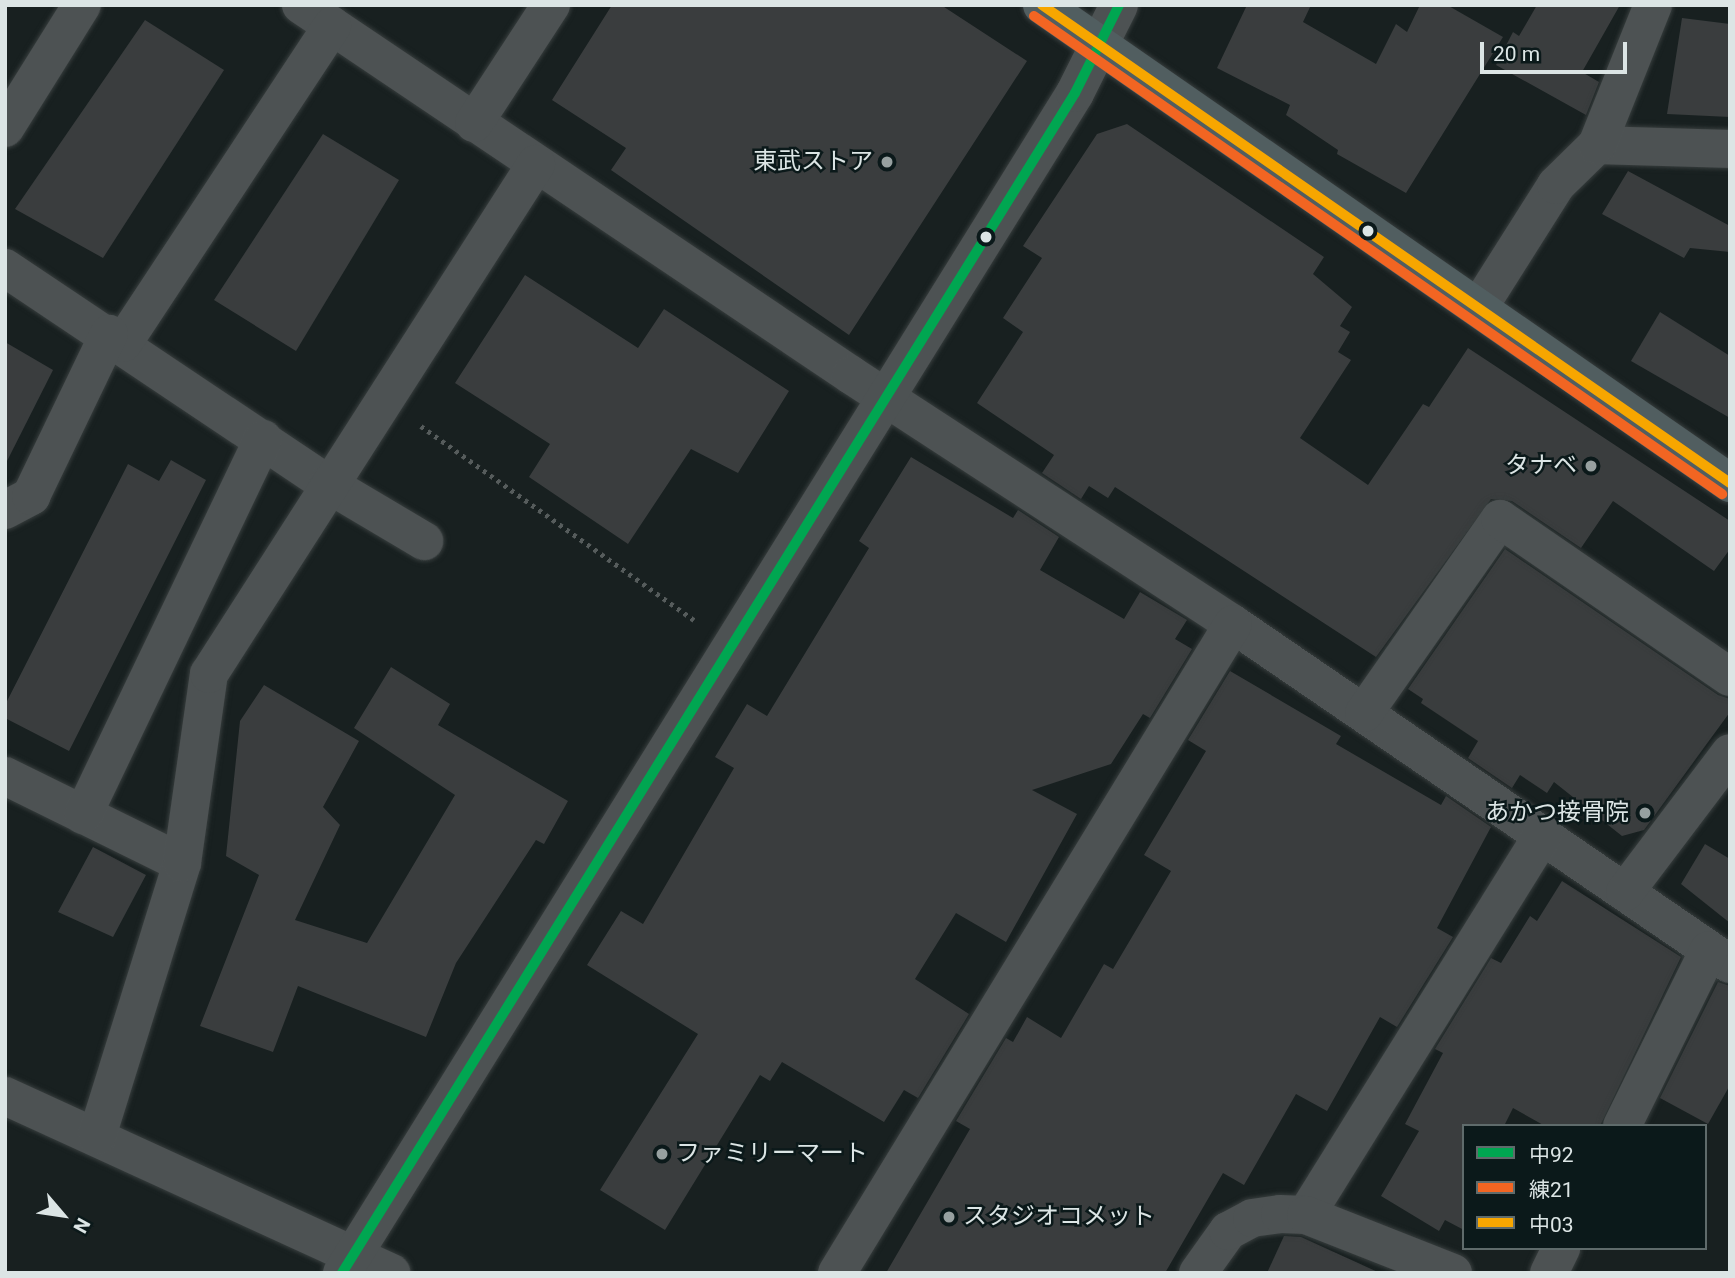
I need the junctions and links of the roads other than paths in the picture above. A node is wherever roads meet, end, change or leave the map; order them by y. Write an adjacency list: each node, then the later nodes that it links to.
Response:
1 (82, 5): 9 (street)
2 (551, 5): 8 (street)
3 (1042, 5): 7 (main road)
4 (1119, 5): 7 (street)
5 (1653, 5): 10 (street)
6 (316, 16): 8 (street); 15 (street)
7 (1101, 46): 14 (main road); 16 (street)
8 (474, 123): 12 (street)
9 (5, 128)
10 (1597, 145): 11 (street); 14 (street)
11 (1730, 149)
12 (536, 164): 16 (street); 19 (street)
13 (5, 268): 15 (street)
14 (1479, 307): 18 (main road)
15 (116, 338): 17 (street); 20 (street)
16 (888, 397): 22 (street); 37 (street)
17 (263, 439): 19 (street); 27 (street)
18 (1730, 483)
19 (328, 484): 21 (street); 29 (street)
20 (5, 510)
21 (424, 541)
22 (1233, 624): 24 (street); 39 (street)
23 (1730, 677): 24 (street)
24 (1364, 713): 28 (street)
25 (1730, 753): 30 (street)
26 (5, 776): 27 (street)
27 (83, 815): 29 (street)
28 (1543, 834): 30 (street); 35 (street)
29 (182, 863): 34 (street)
30 (1625, 892): 31 (street)
31 (1719, 957): 33 (street)
32 (5, 1096): 34 (street)
33 (1623, 1124)
34 (97, 1136): 37 (street)
35 (1306, 1215): 40 (street); 41 (street)
36 (1560, 1250): 42 (street)
37 (348, 1264): 38 (street)
38 (391, 1273)
39 (837, 1273)
40 (1198, 1273)
41 (1454, 1273)
42 (1549, 1273)

